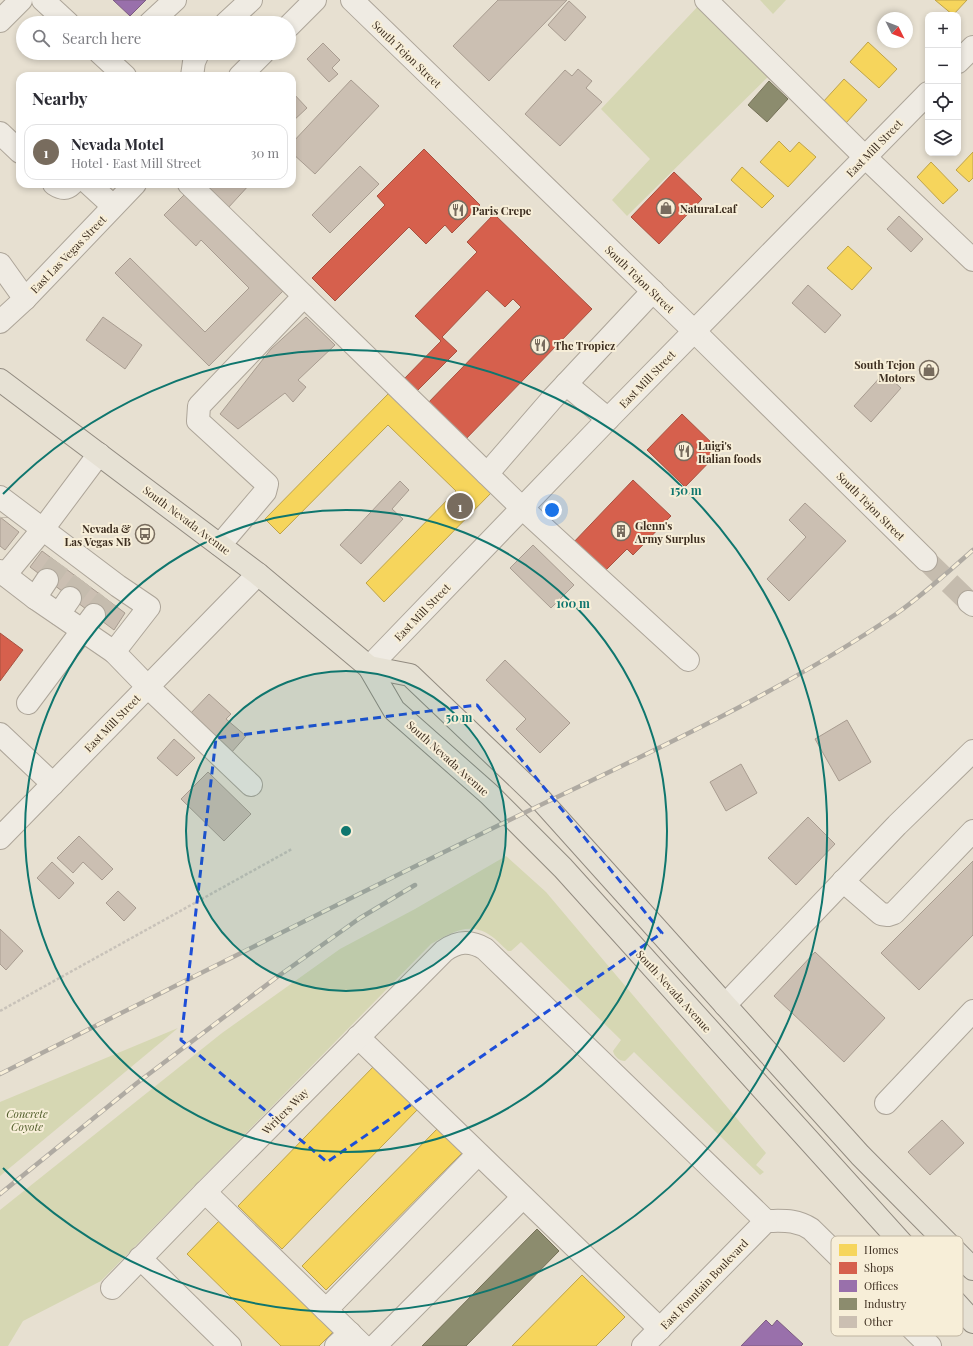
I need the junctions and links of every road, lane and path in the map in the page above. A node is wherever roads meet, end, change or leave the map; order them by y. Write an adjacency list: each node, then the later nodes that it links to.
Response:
1 (21, 0): 12 (street)
2 (43, 0): 8 (street)
3 (175, 0): 9 (street)
4 (251, 0): 10 (street)
5 (315, 0): 11 (street)
6 (352, 0): 31 (street, South Tejon Street)
7 (706, 0): 24 (street)
8 (60, 16)
9 (158, 16)
10 (234, 16)
11 (296, 19)
12 (0, 21)
13 (973, 47): 14 (street)
14 (961, 59)
15 (107, 60): 18 (street)
16 (195, 60): 19 (street)
17 (256, 60): 20 (street)
18 (120, 72)
19 (193, 72)
20 (244, 72)
21 (925, 96): 24 (street, East Mill Street)
22 (0, 133): 23 (street)
23 (16, 148)
24 (866, 157): 29 (street); 35 (street, East Mill Street)
25 (94, 188): 28 (street)
26 (131, 188): 28 (street, East Las Vegas Street)
27 (193, 188): 32 (street)
28 (113, 206): 33 (street, East Las Vegas Street)
29 (973, 260)
30 (0, 264): 33 (street)
31 (653, 291): 35 (street, South Tejon Street); 37 (street)
32 (304, 296): 40 (street); 44 (street)
33 (25, 299): 34 (street, East Las Vegas Street)
34 (0, 322)
35 (694, 331): 38 (street, East Mill Street); 45 (street, South Tejon Street)
36 (0, 380): 39 (main road, South Nevada Avenue)
37 (566, 384): 38 (street); 40 (street)
38 (608, 419): 42 (street, East Mill Street)
39 (99, 454): 43 (street); 44 (main road, South Nevada Avenue)
40 (487, 474): 42 (street)
41 (3, 507): 43 (street)
42 (522, 508): 52 (street); 53 (street, East Mill Street)
43 (43, 529): 46 (street); 47 (street)
44 (220, 545): 48 (main road, South Nevada Avenue)
45 (926, 560)
46 (53, 572): 47 (street); 49 (street); 49 (street)
47 (2, 573)
48 (258, 574): 53 (main road, South Nevada Avenue); 54 (street, East Mill Street)
49 (77, 590): 50 (street); 50 (street)
50 (100, 607): 51 (street); 51 (street); 55 (street)
51 (114, 652): 54 (street)
52 (688, 660)
53 (369, 667): 64 (main road, South Nevada Avenue); 73 (main road, South Nevada Avenue)
54 (148, 687): 58 (street, East Mill Street); 59 (street)
55 (28, 703)
56 (0, 734): 58 (street)
57 (973, 751): 63 (street)
58 (53, 784): 61 (street, East Mill Street)
59 (251, 785)
60 (973, 831): 63 (street)
61 (0, 838)
62 (292, 849): 65 (path)
63 (844, 881): 64 (street)
64 (725, 1004): 74 (main road, South Nevada Avenue)
65 (0, 1011)
66 (973, 1012): 68 (street)
67 (358, 1037): 69 (street); 70 (street, Writers Way); 72 (street, Writers Way)
68 (886, 1103)
69 (478, 1154): 71 (street); 80 (street)
70 (205, 1192): 76 (street, Writers Way); 80 (street)
71 (523, 1197): 83 (street); 86 (street)
72 (766, 1221): 75 (street); 83 (street, East Fountain Boulevard)
73 (895, 1236)
74 (941, 1236)
75 (831, 1249)
76 (140, 1258): 79 (street, Writers Way); 87 (street)
77 (963, 1259): 78 (main road, South Nevada Avenue)
78 (973, 1269)
79 (112, 1288)
80 (326, 1310): 85 (street)
81 (963, 1311): 82 (main road, South Nevada Avenue)
82 (973, 1322)
83 (660, 1329): 88 (street, East Fountain Boulevard)
84 (920, 1336): 89 (street)
85 (349, 1342)
86 (387, 1342)
87 (230, 1346)
88 (643, 1346)
89 (930, 1346)

